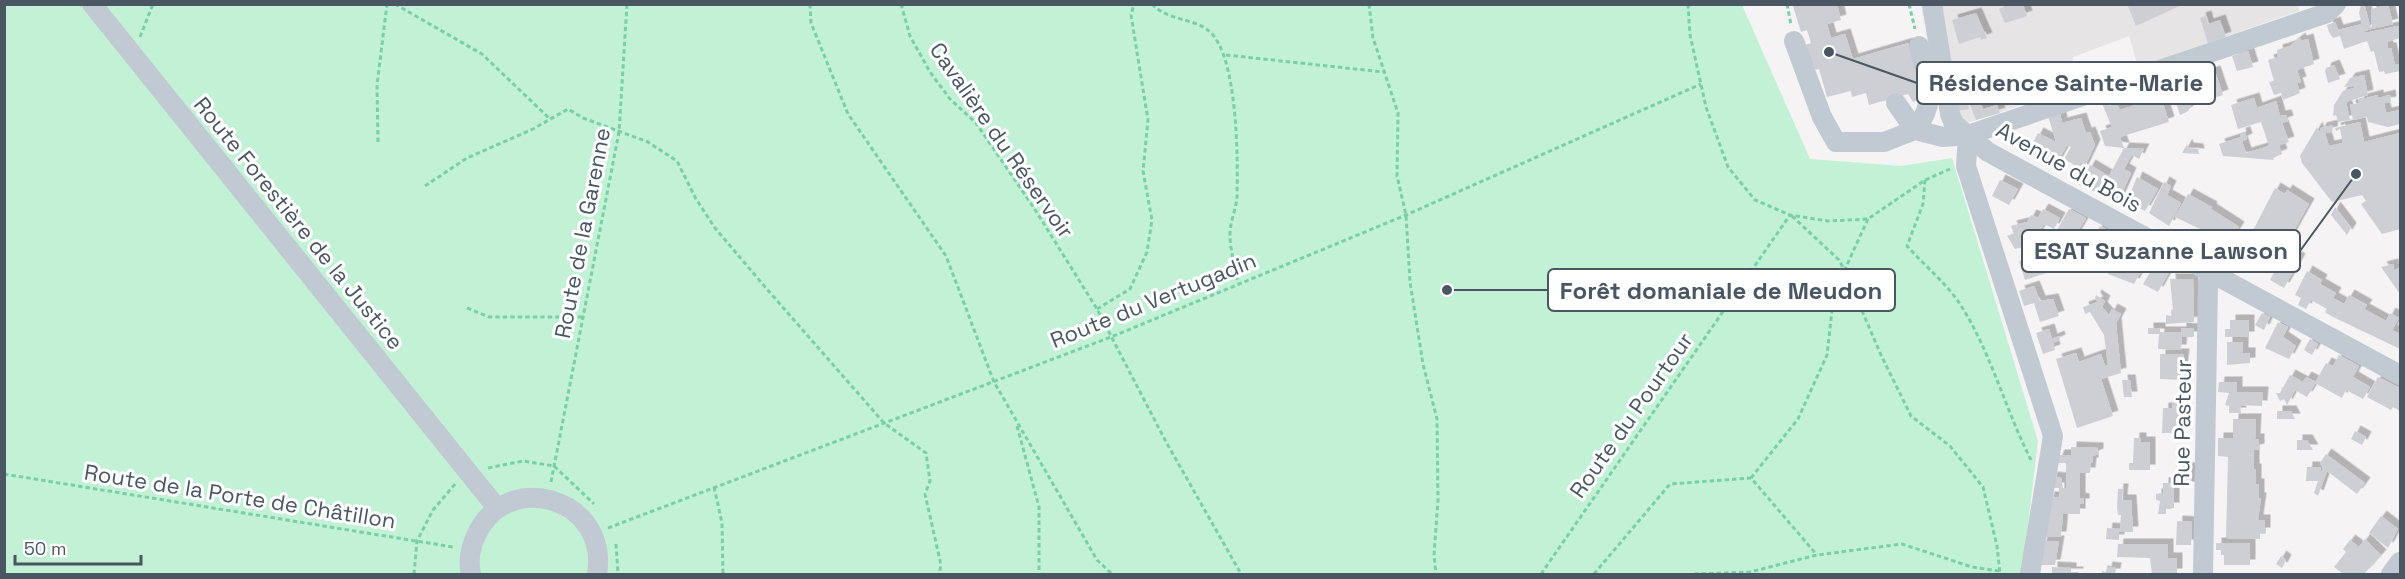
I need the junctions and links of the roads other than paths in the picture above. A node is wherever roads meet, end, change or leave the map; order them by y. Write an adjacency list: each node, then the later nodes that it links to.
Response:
1 (92, 4): 11 (street, Route Forestière de la Justice)
2 (1932, 4): 8 (street, Avenue du Bois)
3 (2332, 9): 8 (street)
4 (1794, 41): 7 (street)
5 (1918, 46): 7 (street)
6 (1896, 103): 7 (street)
7 (1915, 130): 8 (street)
8 (1968, 135): 9 (street, Avenue du Bois); 15 (street)
9 (2213, 273): 10 (street, Avenue du Bois); 16 (street, Rue Pasteur)
10 (2400, 375)
11 (497, 508): 13 (street); 14 (street)
12 (2400, 562): 17 (street)
13 (471, 574)
14 (597, 574)
15 (2030, 574)
16 (2203, 574)
17 (2391, 574)

